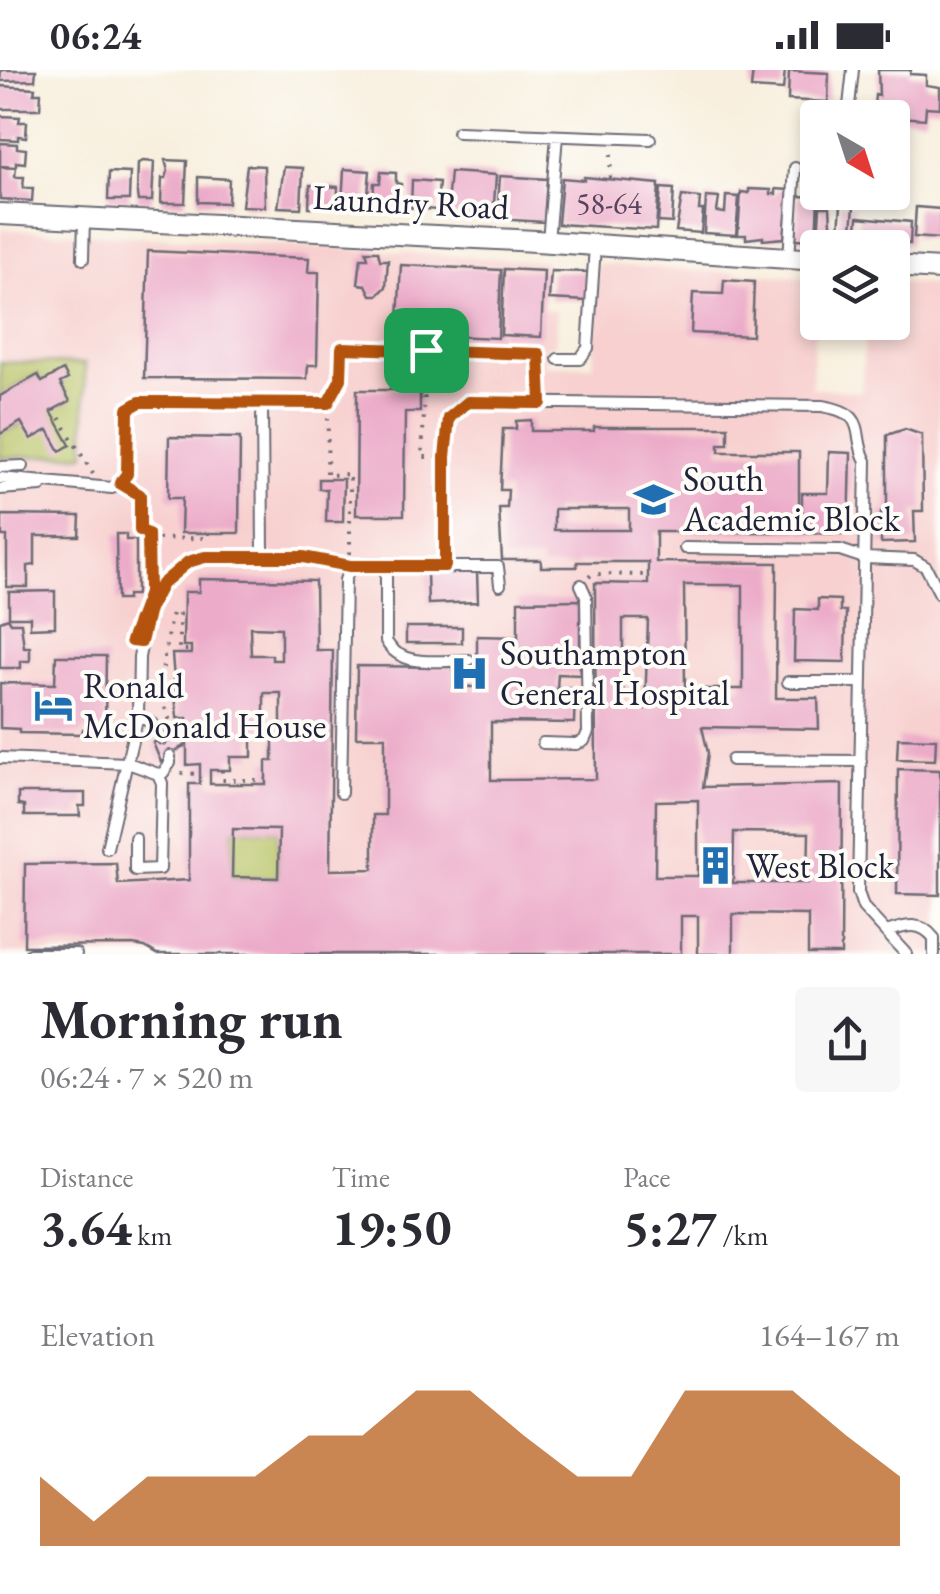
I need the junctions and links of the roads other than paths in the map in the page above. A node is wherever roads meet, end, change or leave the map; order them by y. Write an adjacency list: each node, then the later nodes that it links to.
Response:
1 (853, 70): 2 (lane)
2 (850, 100)
3 (458, 132): 4 (lane)
4 (557, 136): 5 (lane); 9 (lane)
5 (650, 140)
6 (795, 168): 11 (lane)
7 (0, 214): 8 (street, Laundry Road)
8 (84, 218): 9 (street, Laundry Road); 12 (lane)
9 (548, 242): 10 (street, Laundry Road)
10 (596, 245): 11 (street, Laundry Road); 16 (lane)
11 (789, 258): 13 (street, Laundry Road)
12 (83, 259)
13 (800, 259)
14 (910, 267): 15 (street)
15 (940, 269)
16 (558, 358)
17 (262, 402): 18 (lane); 22 (lane); 25 (lane)
18 (541, 403): 26 (lane); 29 (lane)
19 (23, 466): 20 (lane)
20 (0, 467)
21 (0, 478): 22 (lane)
22 (52, 484): 23 (lane)
23 (0, 490)
24 (685, 548): 26 (lane)
25 (264, 557): 27 (lane); 36 (lane)
26 (864, 558): 32 (lane); 35 (lane)
27 (350, 566): 28 (lane); 45 (lane)
28 (386, 566): 29 (lane); 33 (lane)
29 (445, 566): 30 (lane)
30 (500, 585)
31 (581, 585): 38 (lane)
32 (940, 594)
33 (469, 660)
34 (788, 682): 35 (lane)
35 (862, 682): 42 (lane)
36 (138, 714): 37 (lane); 43 (lane)
37 (162, 739)
38 (544, 743)
39 (170, 756): 44 (lane)
40 (0, 758): 43 (lane)
41 (732, 760): 42 (lane)
42 (860, 761): 48 (lane)
43 (128, 764): 44 (lane); 47 (lane)
44 (158, 774): 46 (lane)
45 (341, 793)
46 (135, 838)
47 (107, 848)
48 (886, 932): 51 (lane); 52 (lane)
49 (30, 954): 50 (lane)
50 (76, 954)
51 (906, 954)
52 (934, 954)

